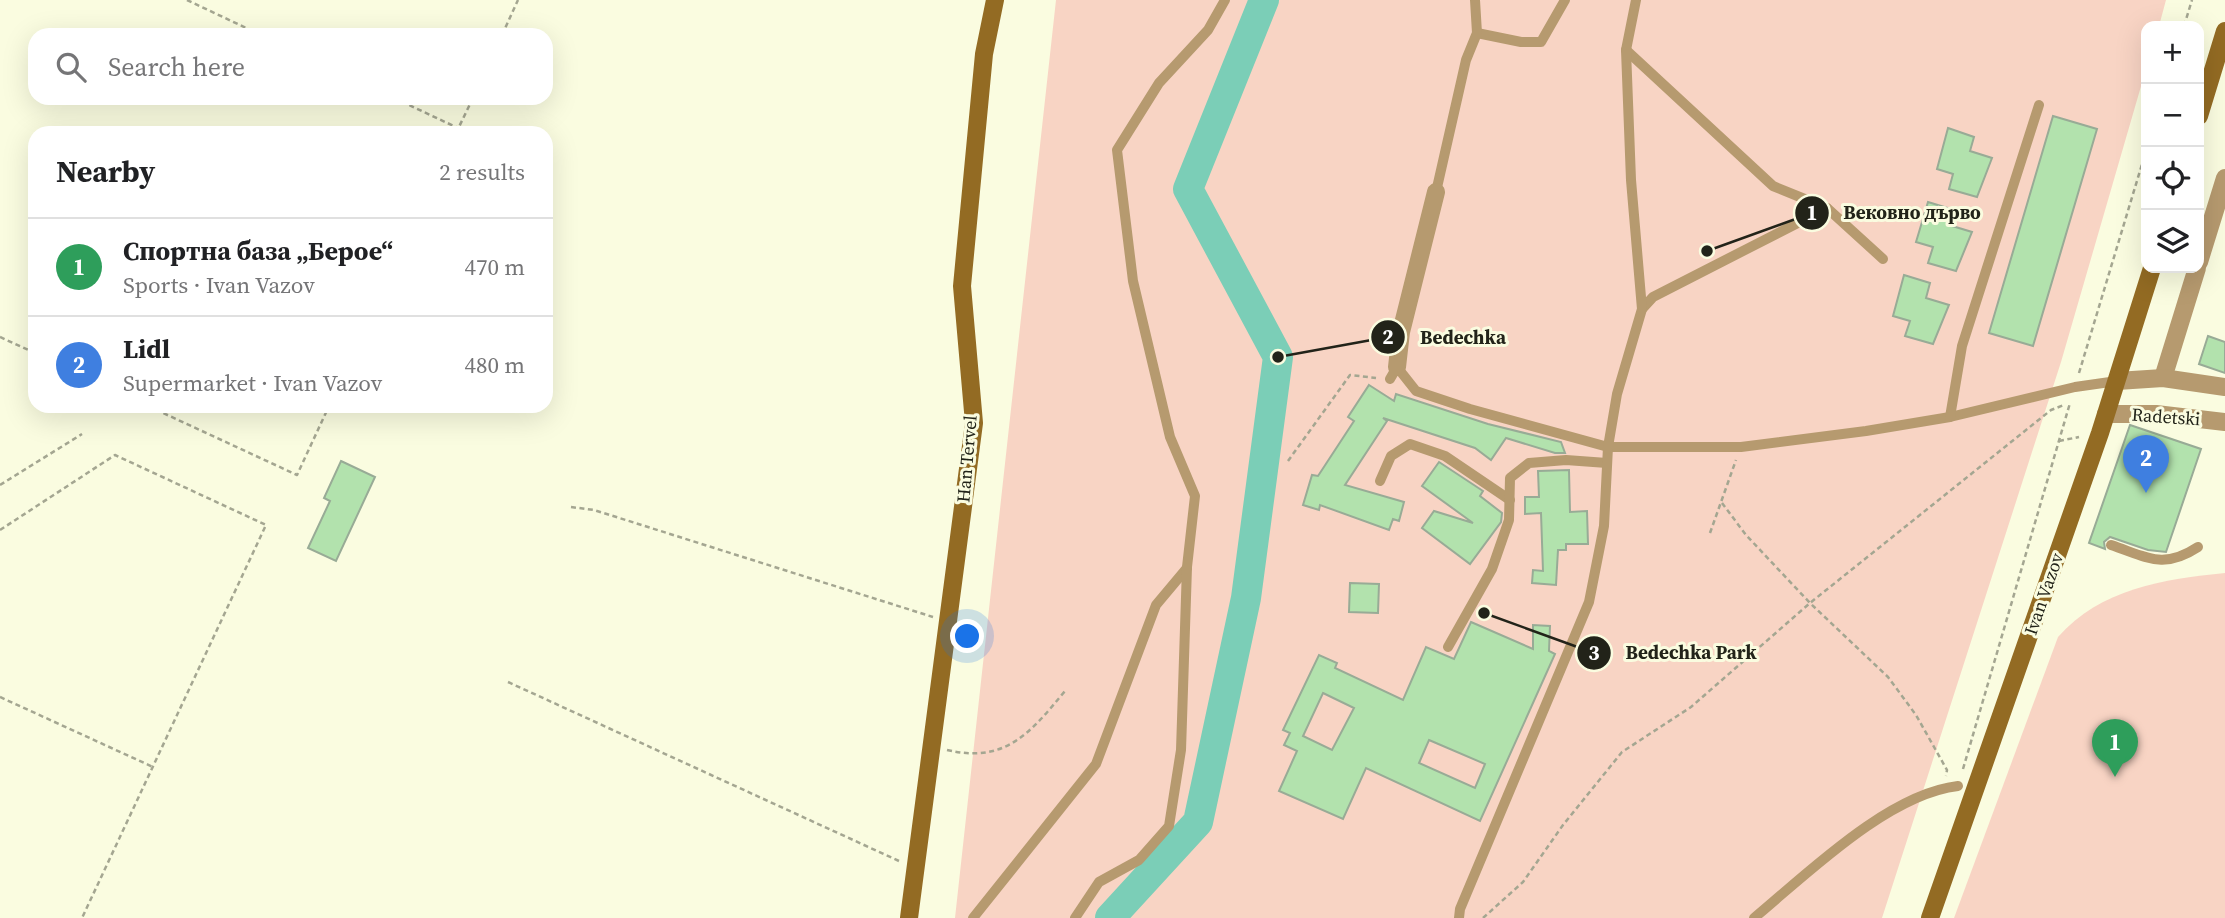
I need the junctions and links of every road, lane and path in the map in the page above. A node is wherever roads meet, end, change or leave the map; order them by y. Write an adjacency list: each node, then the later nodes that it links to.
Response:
1 (187, 0): 10 (path)
2 (518, 0): 11 (path)
3 (995, 0): 59 (street, Han Tervel)
4 (1225, 0): 57 (lane)
5 (1475, 0): 13 (lane)
6 (1565, 0): 13 (lane)
7 (1636, 0): 14 (lane)
8 (2192, 0): 9 (path)
9 (2186, 21)
10 (246, 28)
11 (505, 28)
12 (2225, 31): 15 (street)
13 (1477, 33): 23 (lane)
14 (1626, 50): 24 (lane); 29 (lane)
15 (2204, 100)
16 (2039, 104): 41 (lane)
17 (409, 105): 19 (path)
18 (469, 105): 20 (path)
19 (454, 126)
20 (459, 126)
21 (2141, 168): 35 (path)
22 (2225, 178): 25 (street)
23 (1436, 192): 32 (street)
24 (1827, 208): 26 (lane); 29 (lane)
25 (2204, 246)
26 (1883, 259)
27 (2150, 273): 34 (street, Ivan Vazov)
28 (2195, 273): 33 (street)
29 (1642, 309): 44 (lane)
30 (0, 337): 31 (path)
31 (28, 350)
32 (1394, 373): 44 (lane); 46 (path)
33 (2163, 378): 34 (street, Radetski); 36 (street, Radetski)
34 (2117, 381): 35 (lane); 40 (street, Ivan Vazov)
35 (2075, 387): 37 (path); 41 (lane)
36 (2225, 387)
37 (2071, 402): 58 (path); 66 (path)
38 (163, 413): 39 (path)
39 (326, 413)
40 (2106, 414): 42 (street, Radetski); 76 (street, Ivan Vazov)
41 (1950, 417): 45 (lane)
42 (2225, 422)
43 (82, 434): 49 (path)
44 (1608, 447): 45 (lane); 47 (lane)
45 (1741, 447): 51 (path)
46 (1287, 461)
47 (1607, 463): 50 (lane); 73 (lane)
48 (1380, 481): 50 (lane)
49 (0, 485)
50 (1510, 500): 60 (lane)
51 (1722, 503): 54 (path); 58 (path)
52 (571, 507): 59 (path)
53 (0, 530): 65 (path)
54 (1710, 533)
55 (2111, 545): 56 (lane)
56 (2198, 547)
57 (1187, 568): 71 (lane); 72 (lane)
58 (1810, 603): 67 (path); 74 (path)
59 (949, 622): 64 (street, Han Tervel)
60 (1448, 647)
61 (509, 682): 68 (path)
62 (1065, 691): 64 (path)
63 (0, 697): 65 (path)
64 (934, 747): 68 (street, Han Tervel)
65 (153, 767): 69 (path)
66 (1958, 786): 67 (lane)
67 (1945, 788): 75 (lane)
68 (918, 870): 70 (street, Han Tervel)
69 (82, 918)
70 (909, 918)
71 (973, 918)
72 (1075, 918)
73 (1459, 918)
74 (1483, 918)
75 (1754, 918)
76 (1930, 918)

